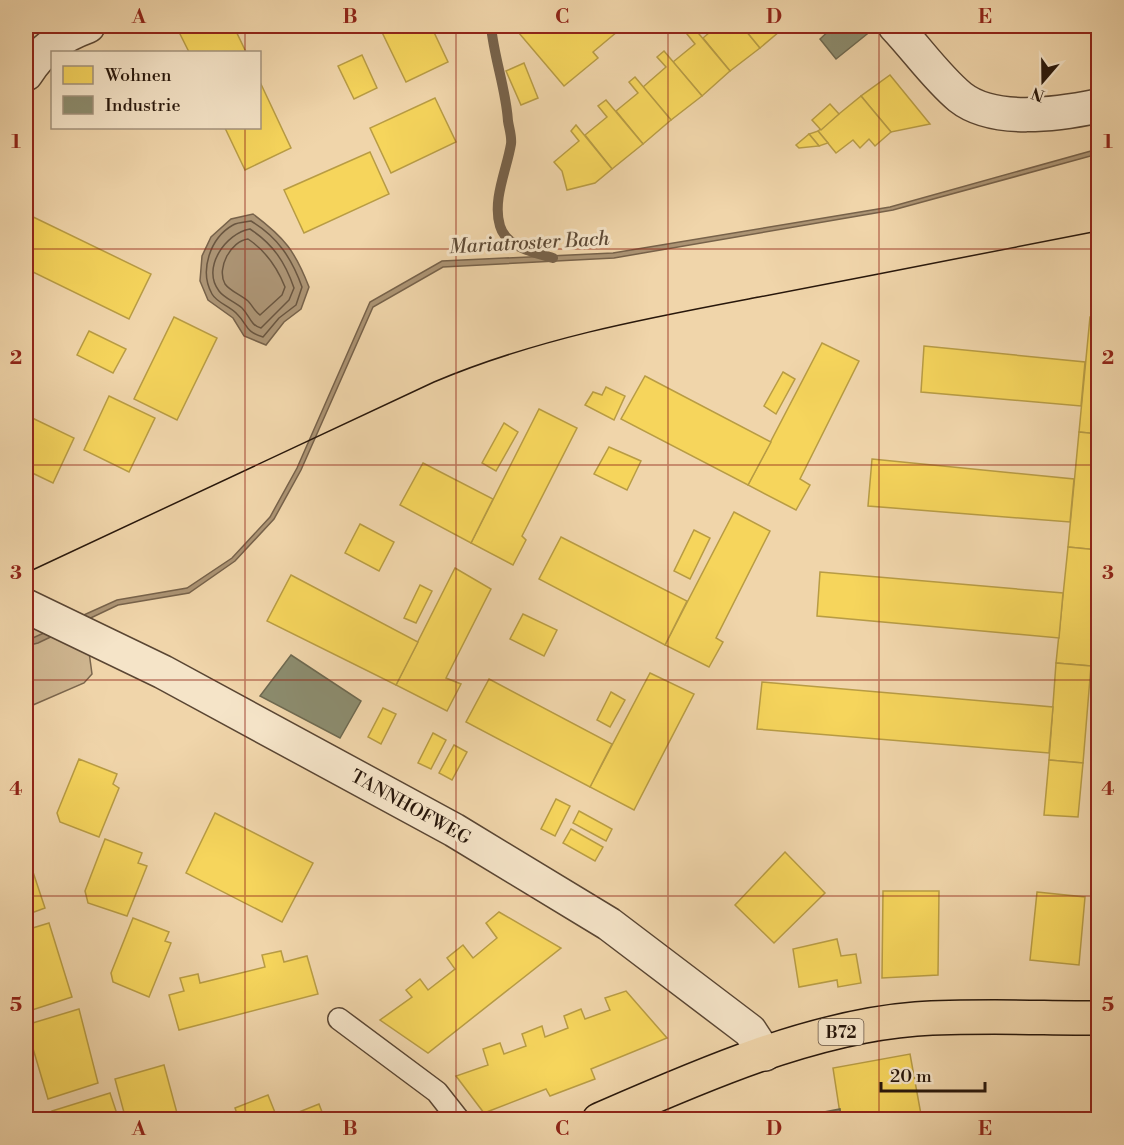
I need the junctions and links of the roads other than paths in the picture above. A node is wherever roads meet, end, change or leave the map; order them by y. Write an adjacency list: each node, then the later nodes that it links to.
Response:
1 (88, 26): 3 (street)
2 (895, 26): 4 (street)
3 (26, 74)
4 (1098, 106)
5 (26, 606): 8 (street, TANNHOFWEG)
6 (1098, 1018): 8 (main road, B72)
7 (339, 1019): 9 (lane)
8 (765, 1054): 10 (main road, B72)
9 (459, 1119)
10 (598, 1119)

